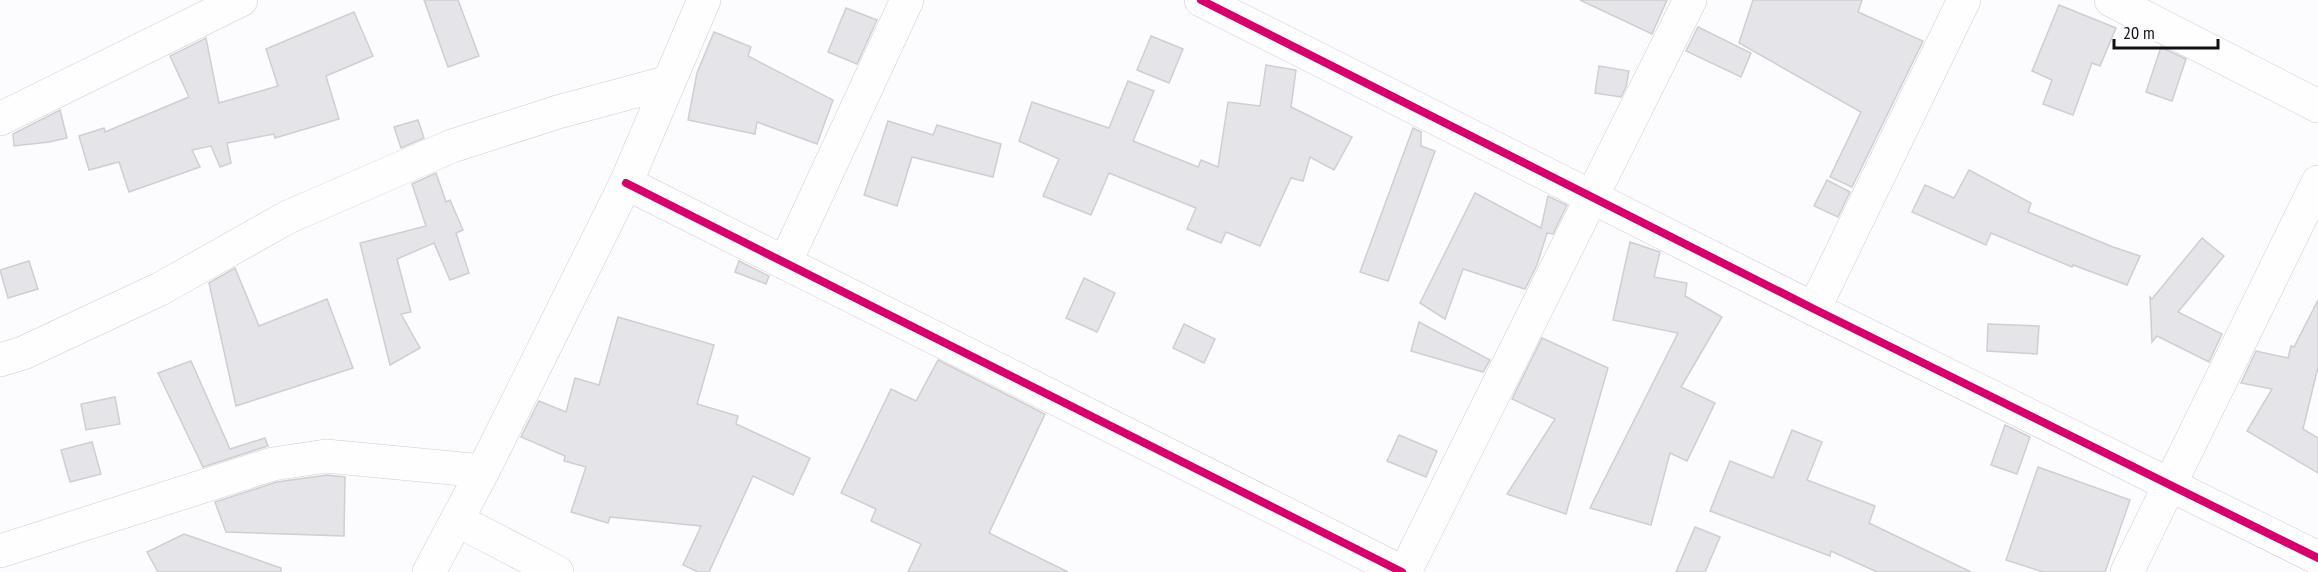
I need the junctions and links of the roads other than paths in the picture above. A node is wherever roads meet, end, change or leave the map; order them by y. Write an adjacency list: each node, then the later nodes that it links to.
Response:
1 (242, 0): 10 (street)
2 (704, 0): 8 (street)
3 (907, 0): 14 (street)
4 (1201, 0): 13 (street)
5 (1690, 0): 13 (street)
6 (1964, 0): 15 (street)
7 (2111, 0): 9 (street)
8 (669, 82): 12 (street); 16 (street)
9 (2318, 106)
10 (0, 119)
11 (2318, 182): 18 (street)
12 (626, 183): 14 (street); 17 (street)
13 (1593, 197): 15 (street); 24 (street)
14 (785, 263): 24 (street)
15 (1814, 309): 18 (street)
16 (0, 360)
17 (483, 471): 19 (street); 20 (street)
18 (2170, 485): 21 (street); 25 (street)
19 (457, 520): 22 (street); 23 (street)
20 (0, 551)
21 (2318, 558)
22 (429, 572)
23 (557, 572)
24 (1403, 572)
25 (2127, 572)

